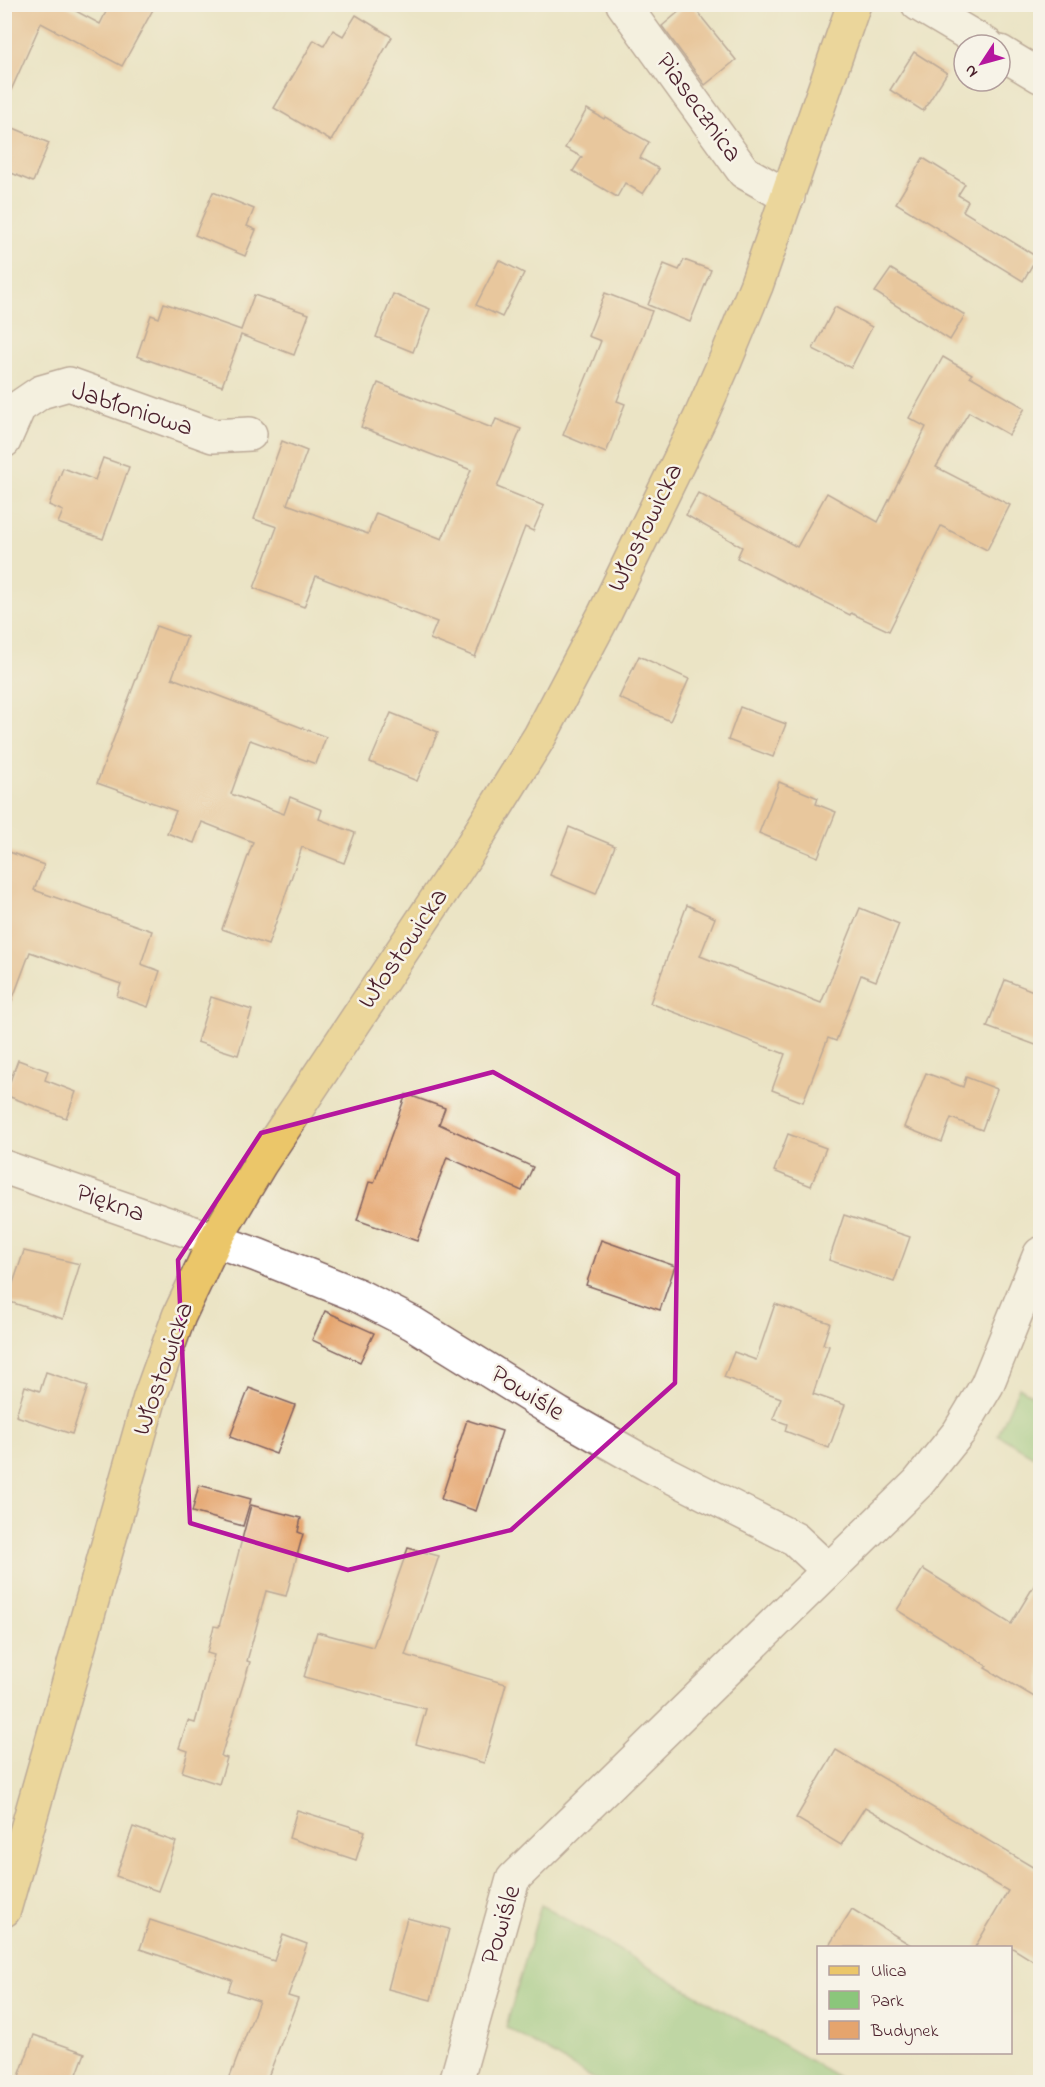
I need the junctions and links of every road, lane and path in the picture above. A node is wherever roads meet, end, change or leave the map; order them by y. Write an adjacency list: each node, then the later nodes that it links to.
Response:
1 (623, 4): 7 (street, Piasecznica)
2 (854, 4): 7 (main road, Włostowicka)
3 (918, 4): 4 (street)
4 (967, 33)
5 (1012, 59): 6 (street)
6 (1041, 76)
7 (788, 197): 11 (main road, Włostowicka)
8 (250, 434): 9 (street, Jabłoniowa)
9 (4, 441)
10 (4, 1167): 11 (street, Piękna)
11 (215, 1240): 13 (street, Powiśle); 14 (main road, Włostowicka)
12 (1041, 1254): 13 (street, Powiśle)
13 (827, 1569): 15 (street, Powiśle)
14 (4, 1910)
15 (456, 2082)

